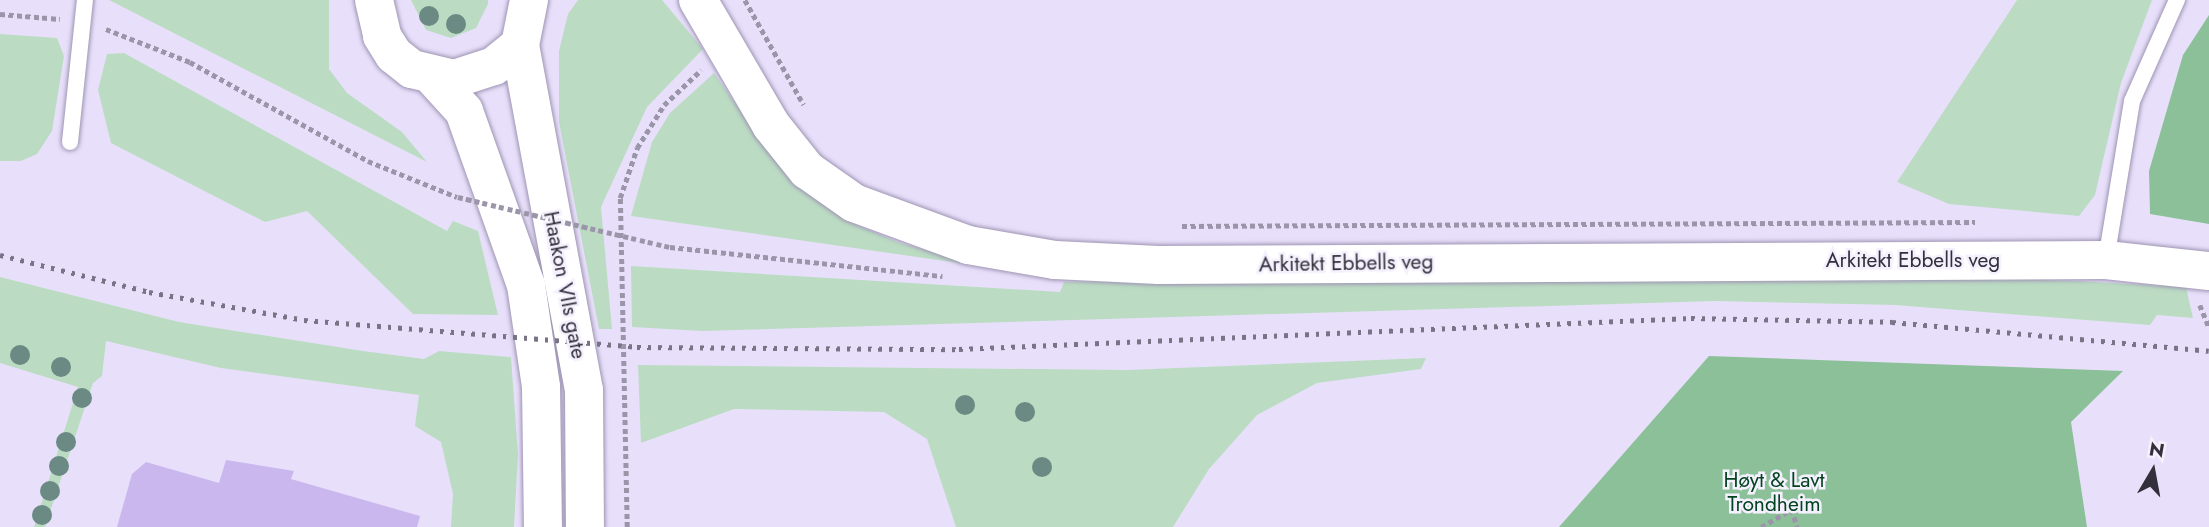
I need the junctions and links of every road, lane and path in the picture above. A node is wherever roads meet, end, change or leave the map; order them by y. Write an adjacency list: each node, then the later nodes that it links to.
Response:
1 (85, 0): 8 (lane)
2 (374, 0): 11 (street)
3 (698, 0): 14 (street, Arkitekt Ebbells veg)
4 (745, 0): 12 (path)
5 (2177, 0): 14 (lane)
6 (530, 1): 9 (street)
7 (0, 14): 8 (path)
8 (84, 22): 13 (lane); 15 (path, bridge)
9 (520, 45): 11 (street); 19 (street, Haakon VIIs gate)
10 (710, 63): 20 (path)
11 (433, 77): 18 (street, Haakon VIIs gate)
12 (809, 113)
13 (70, 142)
14 (2106, 260): 16 (street, Arkitekt Ebbells veg)
15 (957, 277)
16 (2204, 286): 17 (path)
17 (2209, 327)
18 (543, 527)
19 (585, 527)
20 (627, 527)
21 (1761, 527): 22 (path)
22 (1797, 527)

